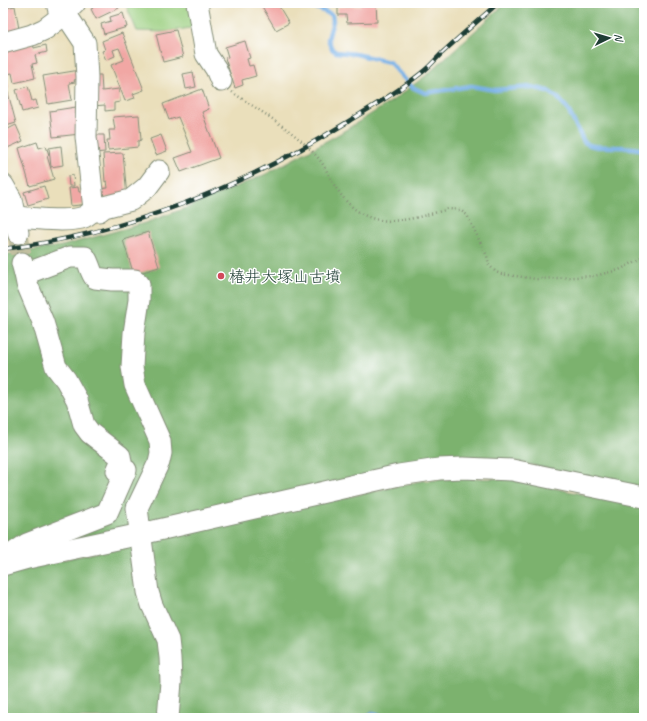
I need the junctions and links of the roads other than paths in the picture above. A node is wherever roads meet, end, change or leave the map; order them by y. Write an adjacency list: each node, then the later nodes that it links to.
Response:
1 (198, 3): 4 (street)
2 (64, 7): 3 (street); 7 (street)
3 (3, 43)
4 (221, 81)
5 (159, 171): 7 (street)
6 (3, 185): 7 (street)
7 (92, 211)
8 (644, 497): 9 (street)
9 (141, 534): 10 (street); 10 (street); 11 (street)
10 (7, 564)
11 (168, 718)

